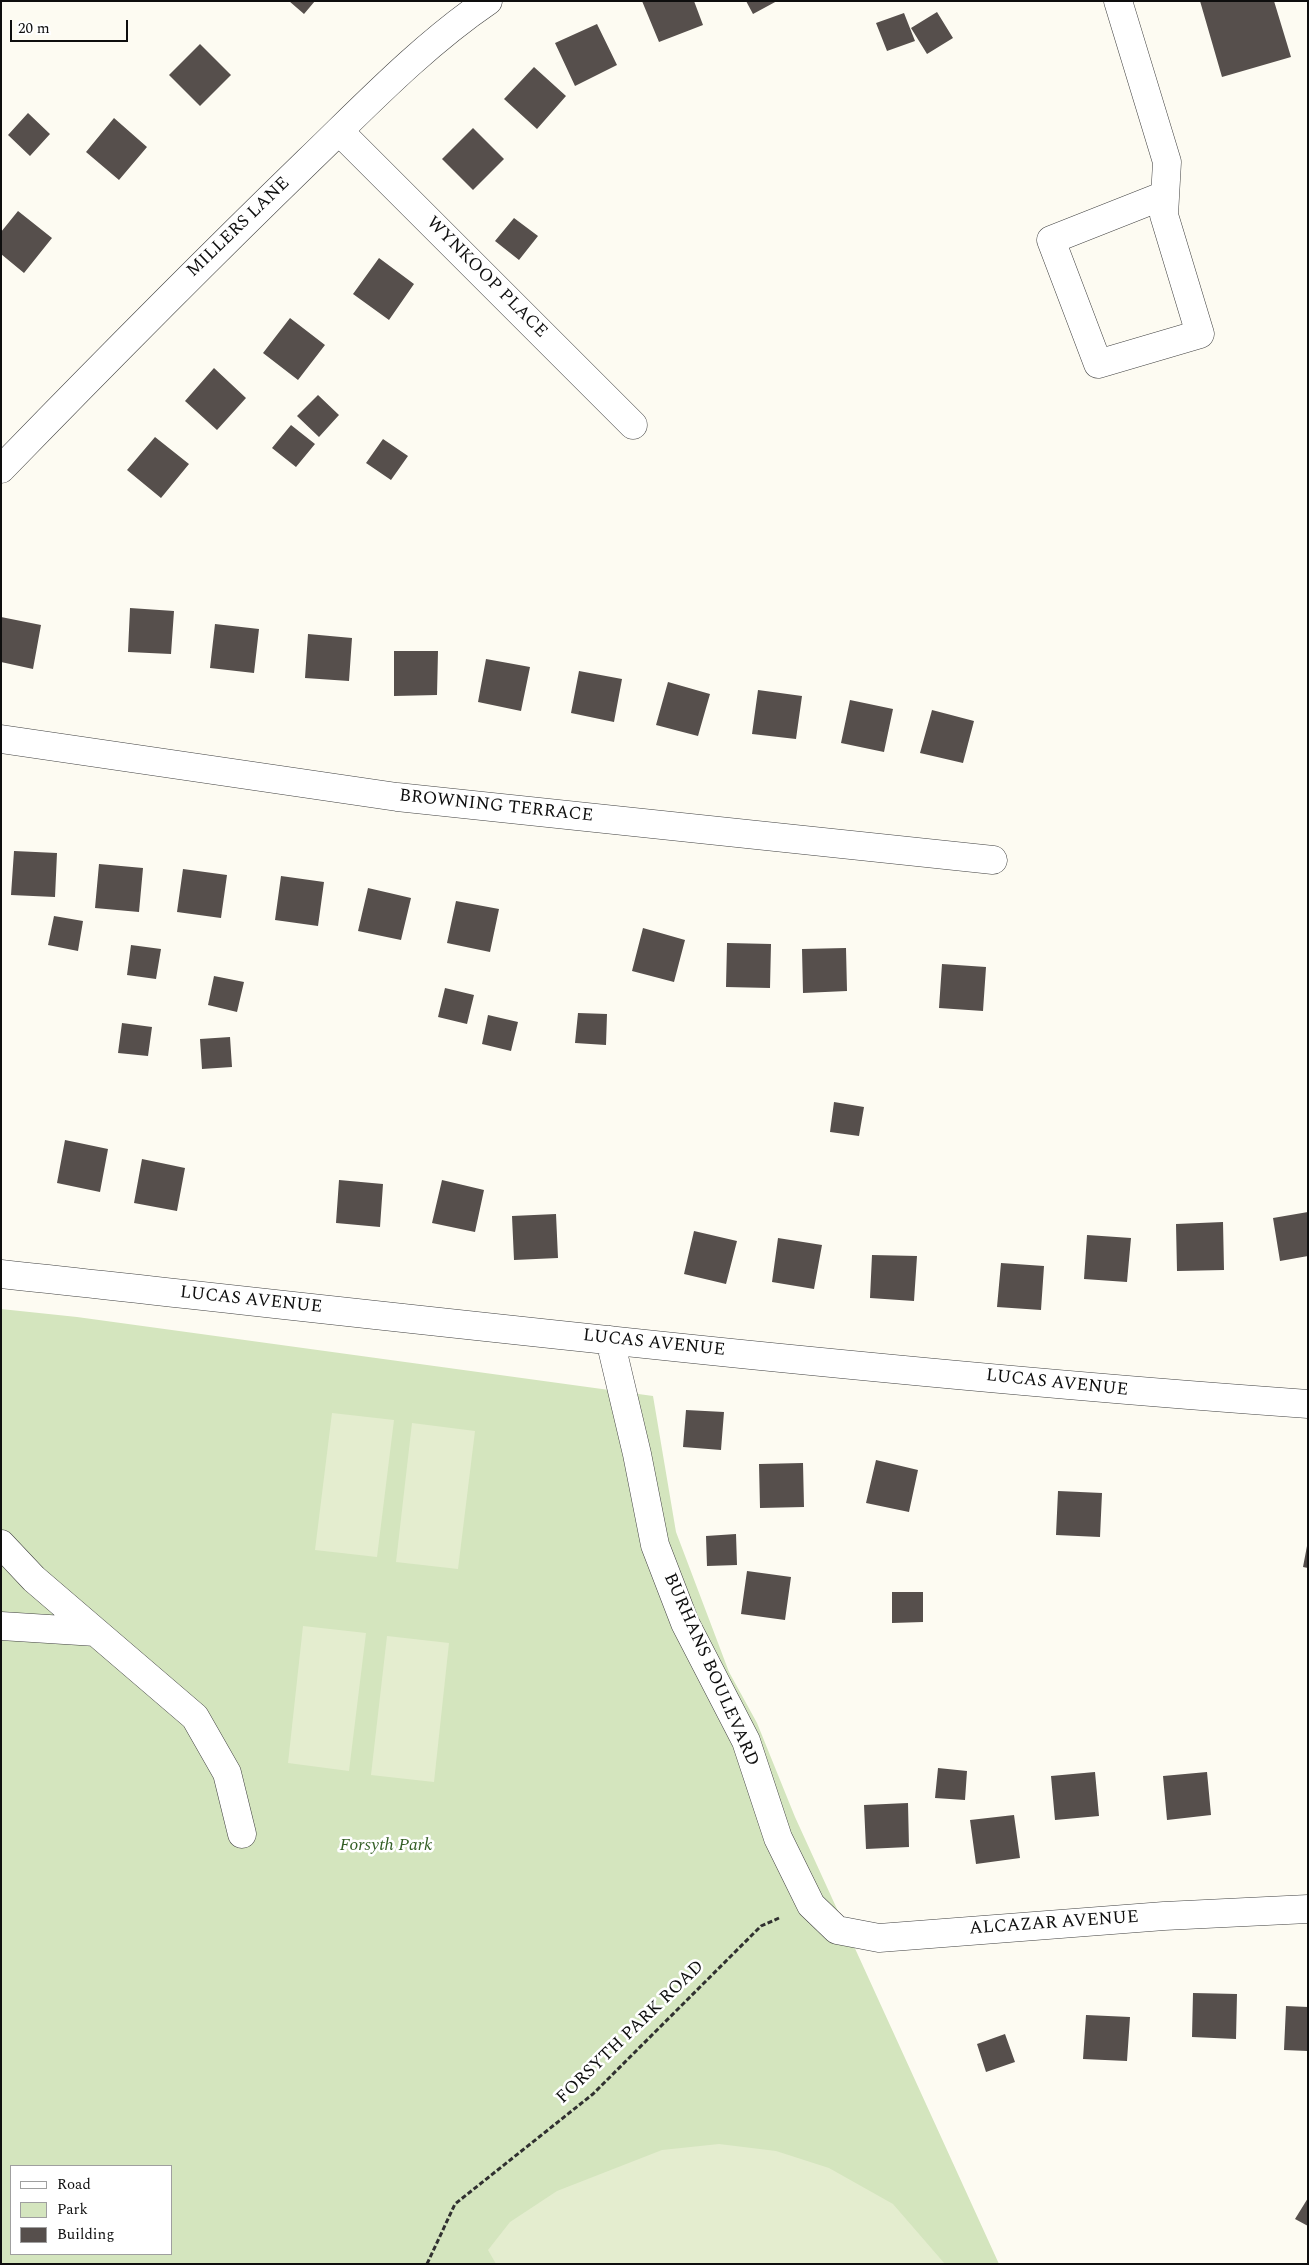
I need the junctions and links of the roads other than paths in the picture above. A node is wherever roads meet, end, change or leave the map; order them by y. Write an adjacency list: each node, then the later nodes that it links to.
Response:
1 (488, 1): 3 (street, MILLERS LANE)
2 (1118, 1): 4 (street)
3 (340, 131): 5 (street, WYNKOOP PLACE); 6 (street, MILLERS LANE)
4 (1165, 195): 4 (street)
5 (633, 425)
6 (1, 469)
7 (1, 739): 8 (street, BROWNING TERRACE)
8 (993, 860)
9 (1, 1274): 10 (street, LUCAS AVENUE)
10 (610, 1340): 11 (street, LUCAS AVENUE); 16 (street, BURHANS BOULEVARD)
11 (1308, 1404)
12 (1, 1544): 14 (street)
13 (1, 1626): 14 (street)
14 (96, 1632): 15 (street)
15 (242, 1834)
16 (811, 1905): 17 (street, ALCAZAR AVENUE)
17 (1308, 1909)

